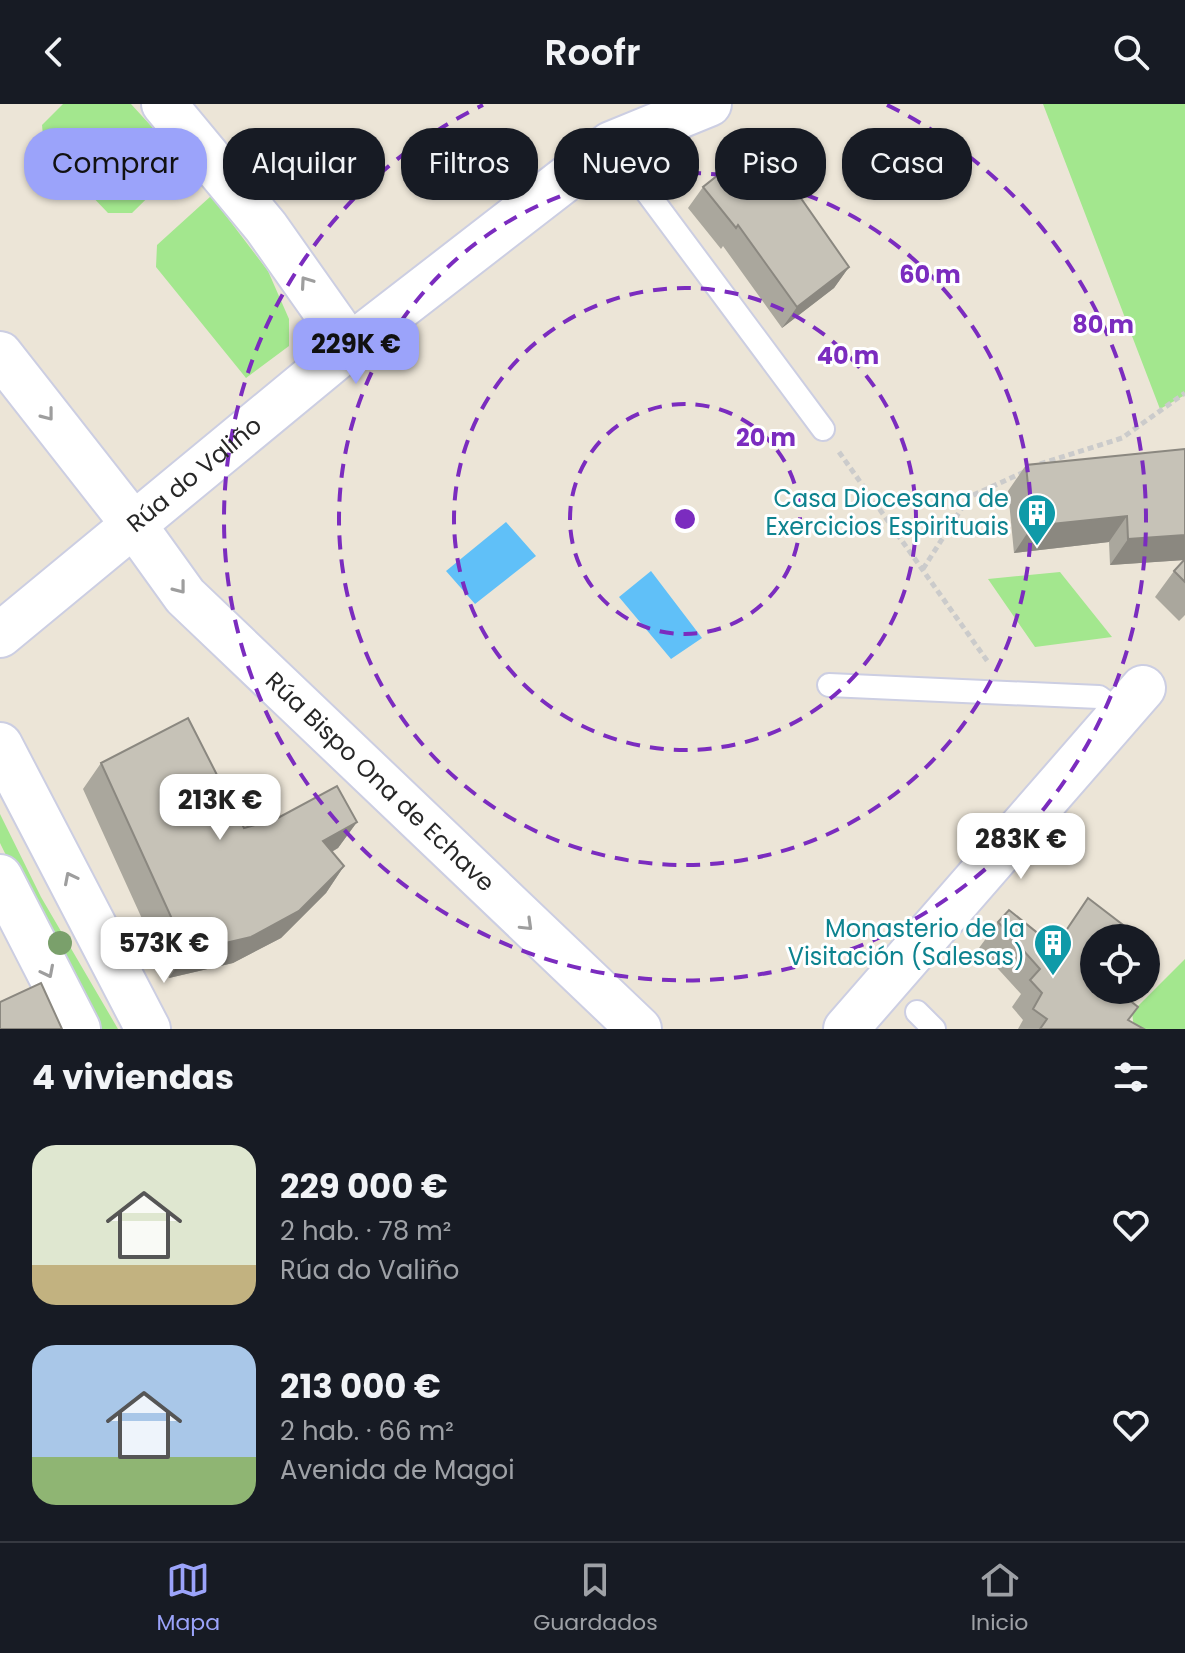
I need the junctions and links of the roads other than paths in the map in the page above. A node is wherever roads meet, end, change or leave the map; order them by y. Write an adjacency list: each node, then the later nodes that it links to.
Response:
1 (164, 104): 6 (street, one-way to 1)
2 (700, 106): 3 (street, Rúa do Valiño)
3 (648, 128)
4 (554, 188): 6 (street, Rúa do Valiño)
5 (653, 200): 8 (lane)
6 (350, 346): 9 (street, Rúa do Valiño)
7 (0, 354): 9 (street, Rúa Bispo Ona de Echave, one-way to 9)
8 (823, 429)
9 (134, 525): 10 (street, Rúa do Valiño); 18 (street, Rúa Bispo Ona de Echave, one-way to 18)
10 (0, 635)
11 (829, 685): 12 (lane)
12 (1132, 701): 19 (street)
13 (0, 745): 17 (street, one-way to 13)
14 (0, 877): 16 (street, one-way to 16)
15 (917, 1012): 20 (lane)
16 (78, 1029)
17 (148, 1029)
18 (639, 1029)
19 (846, 1029)
20 (934, 1029)

